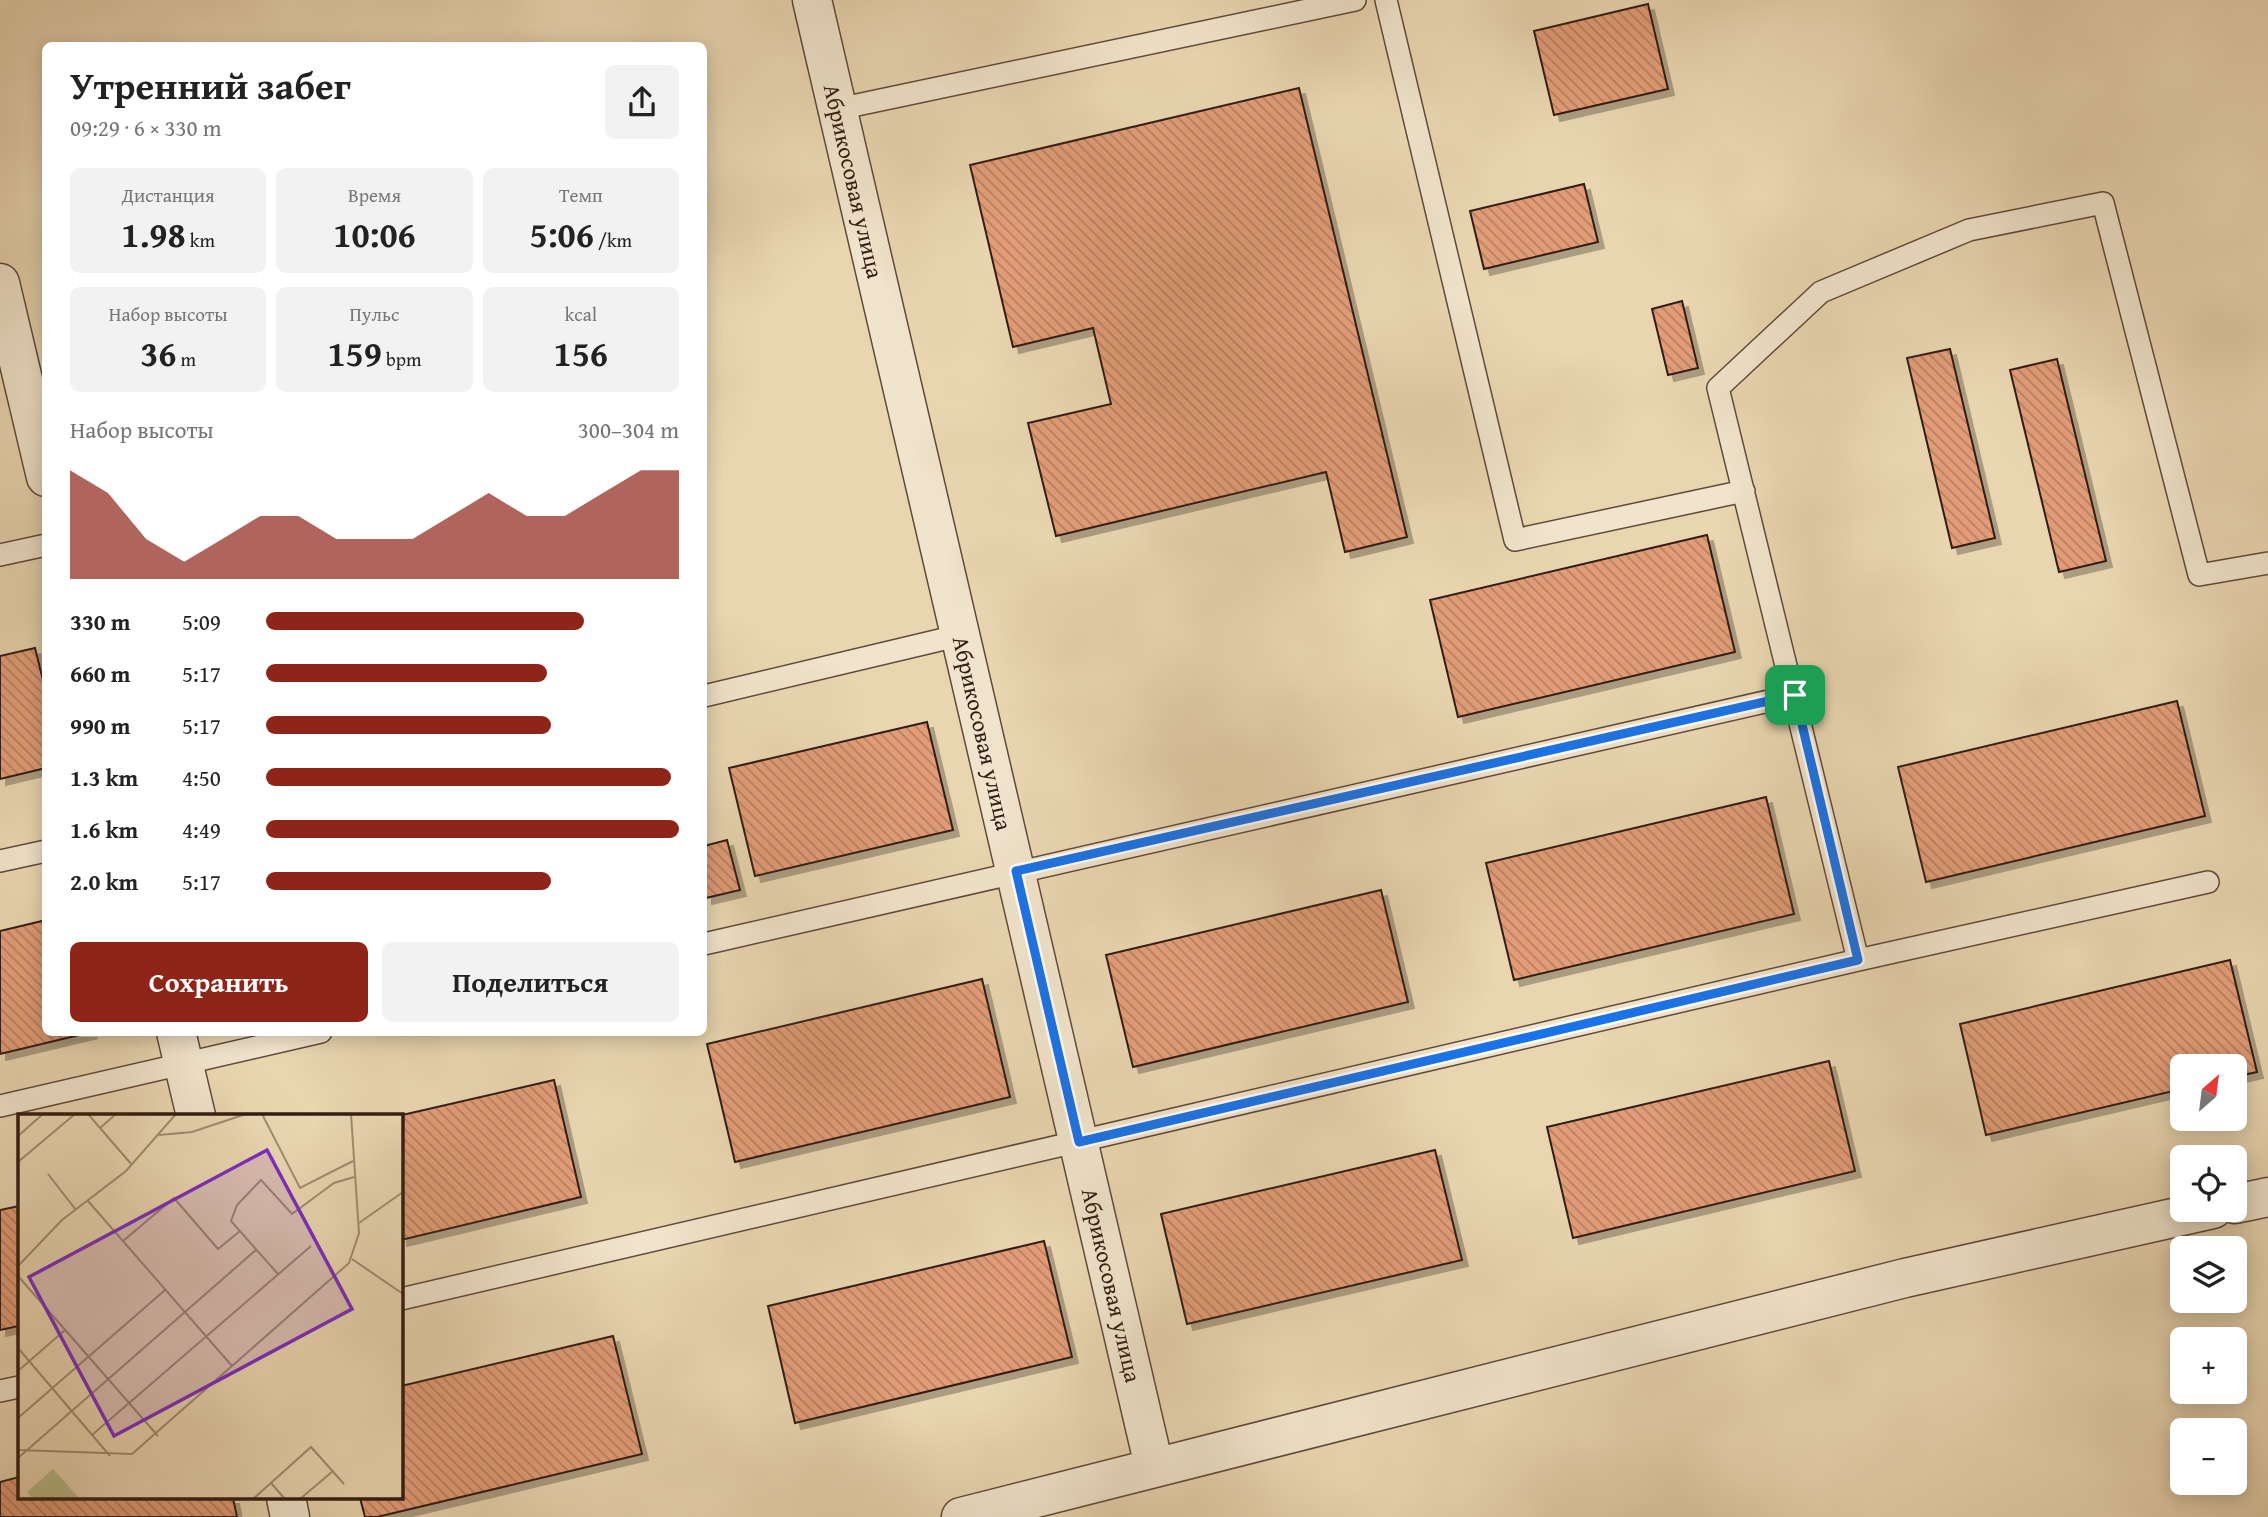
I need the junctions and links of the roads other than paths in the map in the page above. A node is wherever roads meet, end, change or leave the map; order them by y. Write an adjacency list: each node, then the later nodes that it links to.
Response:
1 (812, 0): 4 (street, Абрикосовая улица)
2 (1355, 0): 4 (lane)
3 (1386, 0): 7 (lane)
4 (838, 109): 11 (street, Абрикосовая улица)
5 (0, 283): 6 (street)
6 (42, 460)
7 (1744, 491): 10 (lane); 13 (lane)
8 (42, 546): 9 (lane)
9 (0, 555)
10 (2268, 563)
11 (961, 635): 12 (lane); 16 (street, Абрикосовая улица)
12 (707, 695)
13 (1795, 695): 16 (lane); 19 (lane)
14 (42, 852): 15 (lane)
15 (0, 861)
16 (1016, 871): 18 (lane); 24 (street, Абрикосовая улица)
17 (2208, 882): 19 (lane)
18 (707, 943)
19 (1858, 960): 24 (lane)
20 (286, 1036): 21 (lane)
21 (180, 1048): 22 (lane); 23 (street)
22 (0, 1106)
23 (196, 1114)
24 (1079, 1142): 28 (lane); 31 (street, Абрикосовая улица)
25 (2268, 1197): 26 (street)
26 (2247, 1202)
27 (2170, 1219): 31 (street)
28 (402, 1299)
29 (18, 1387): 30 (lane)
30 (0, 1391)
31 (1154, 1466): 32 (street)
32 (961, 1517)

